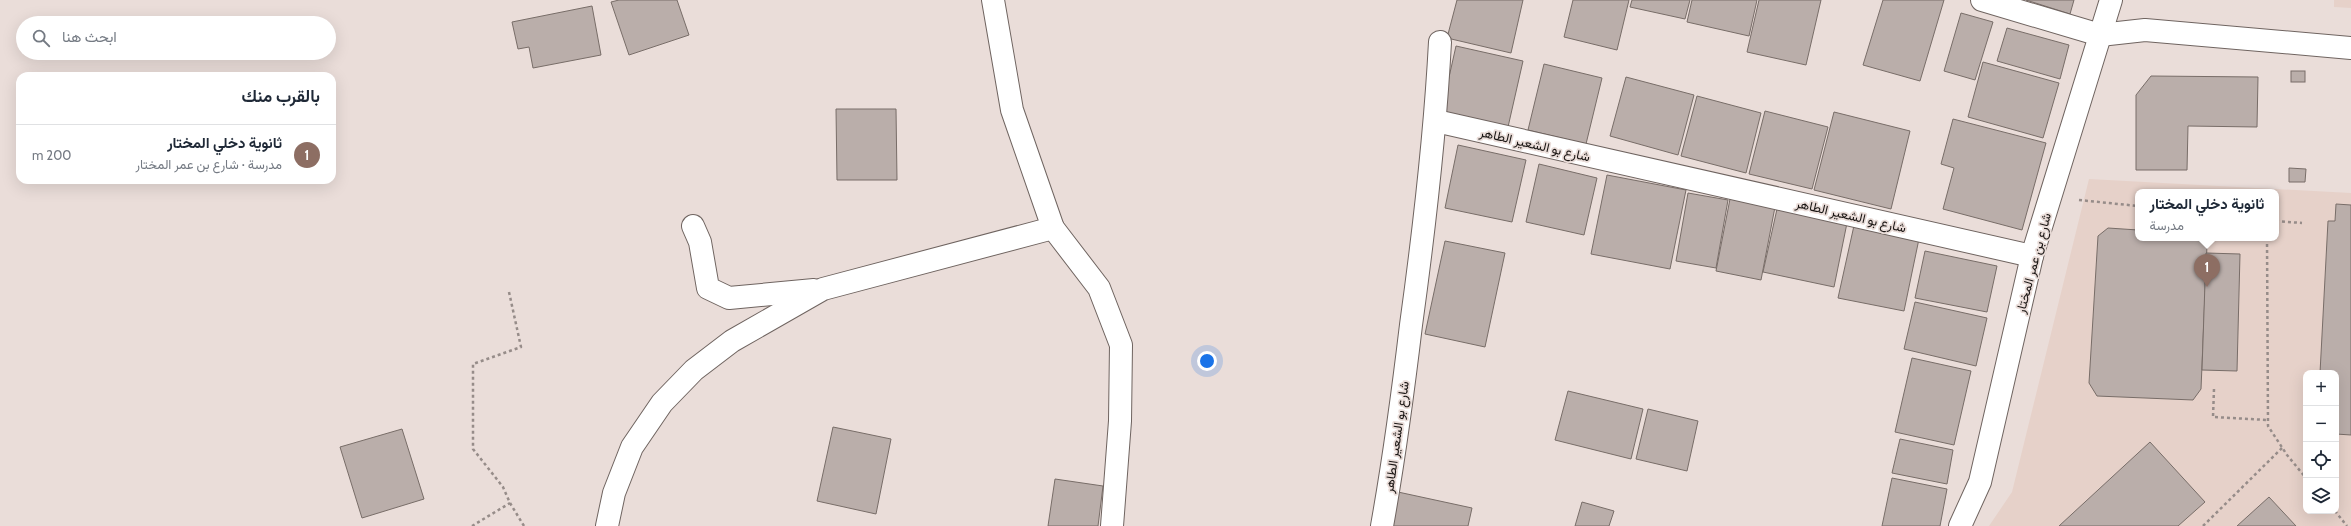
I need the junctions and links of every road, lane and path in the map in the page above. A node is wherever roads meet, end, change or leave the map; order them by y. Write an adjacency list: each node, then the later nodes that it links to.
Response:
1 (993, 0): 13 (street)
2 (1982, 0): 4 (street)
3 (2110, 0): 4 (street, شارع بن عمر المختار)
4 (2100, 35): 6 (street); 8 (street, شارع بن عمر المختار)
5 (1440, 42): 7 (street)
6 (2351, 48)
7 (1436, 121): 15 (street, شارع بو الشعير الطاهر); 28 (street, شارع بو الشعير الطاهر)
8 (2051, 197): 9 (path); 15 (street, شارع بن عمر المختار)
9 (2135, 206)
10 (2279, 220): 11 (path)
11 (2302, 223)
12 (693, 226): 16 (street)
13 (1053, 228): 16 (street); 27 (street)
14 (2267, 241): 19 (path)
15 (2032, 256): 29 (street, شارع بن عمر المختار)
16 (823, 289): 26 (street)
17 (509, 292): 22 (path)
18 (2214, 389): 19 (path)
19 (2268, 420): 20 (path)
20 (2282, 448): 21 (path); 30 (path)
21 (2303, 474)
22 (510, 503): 24 (path); 25 (path)
23 (2337, 514): 31 (path)
24 (472, 526)
25 (524, 526)
26 (607, 526)
27 (1112, 526)
28 (1382, 526)
29 (1960, 526)
30 (2203, 526)
31 (2347, 526)

